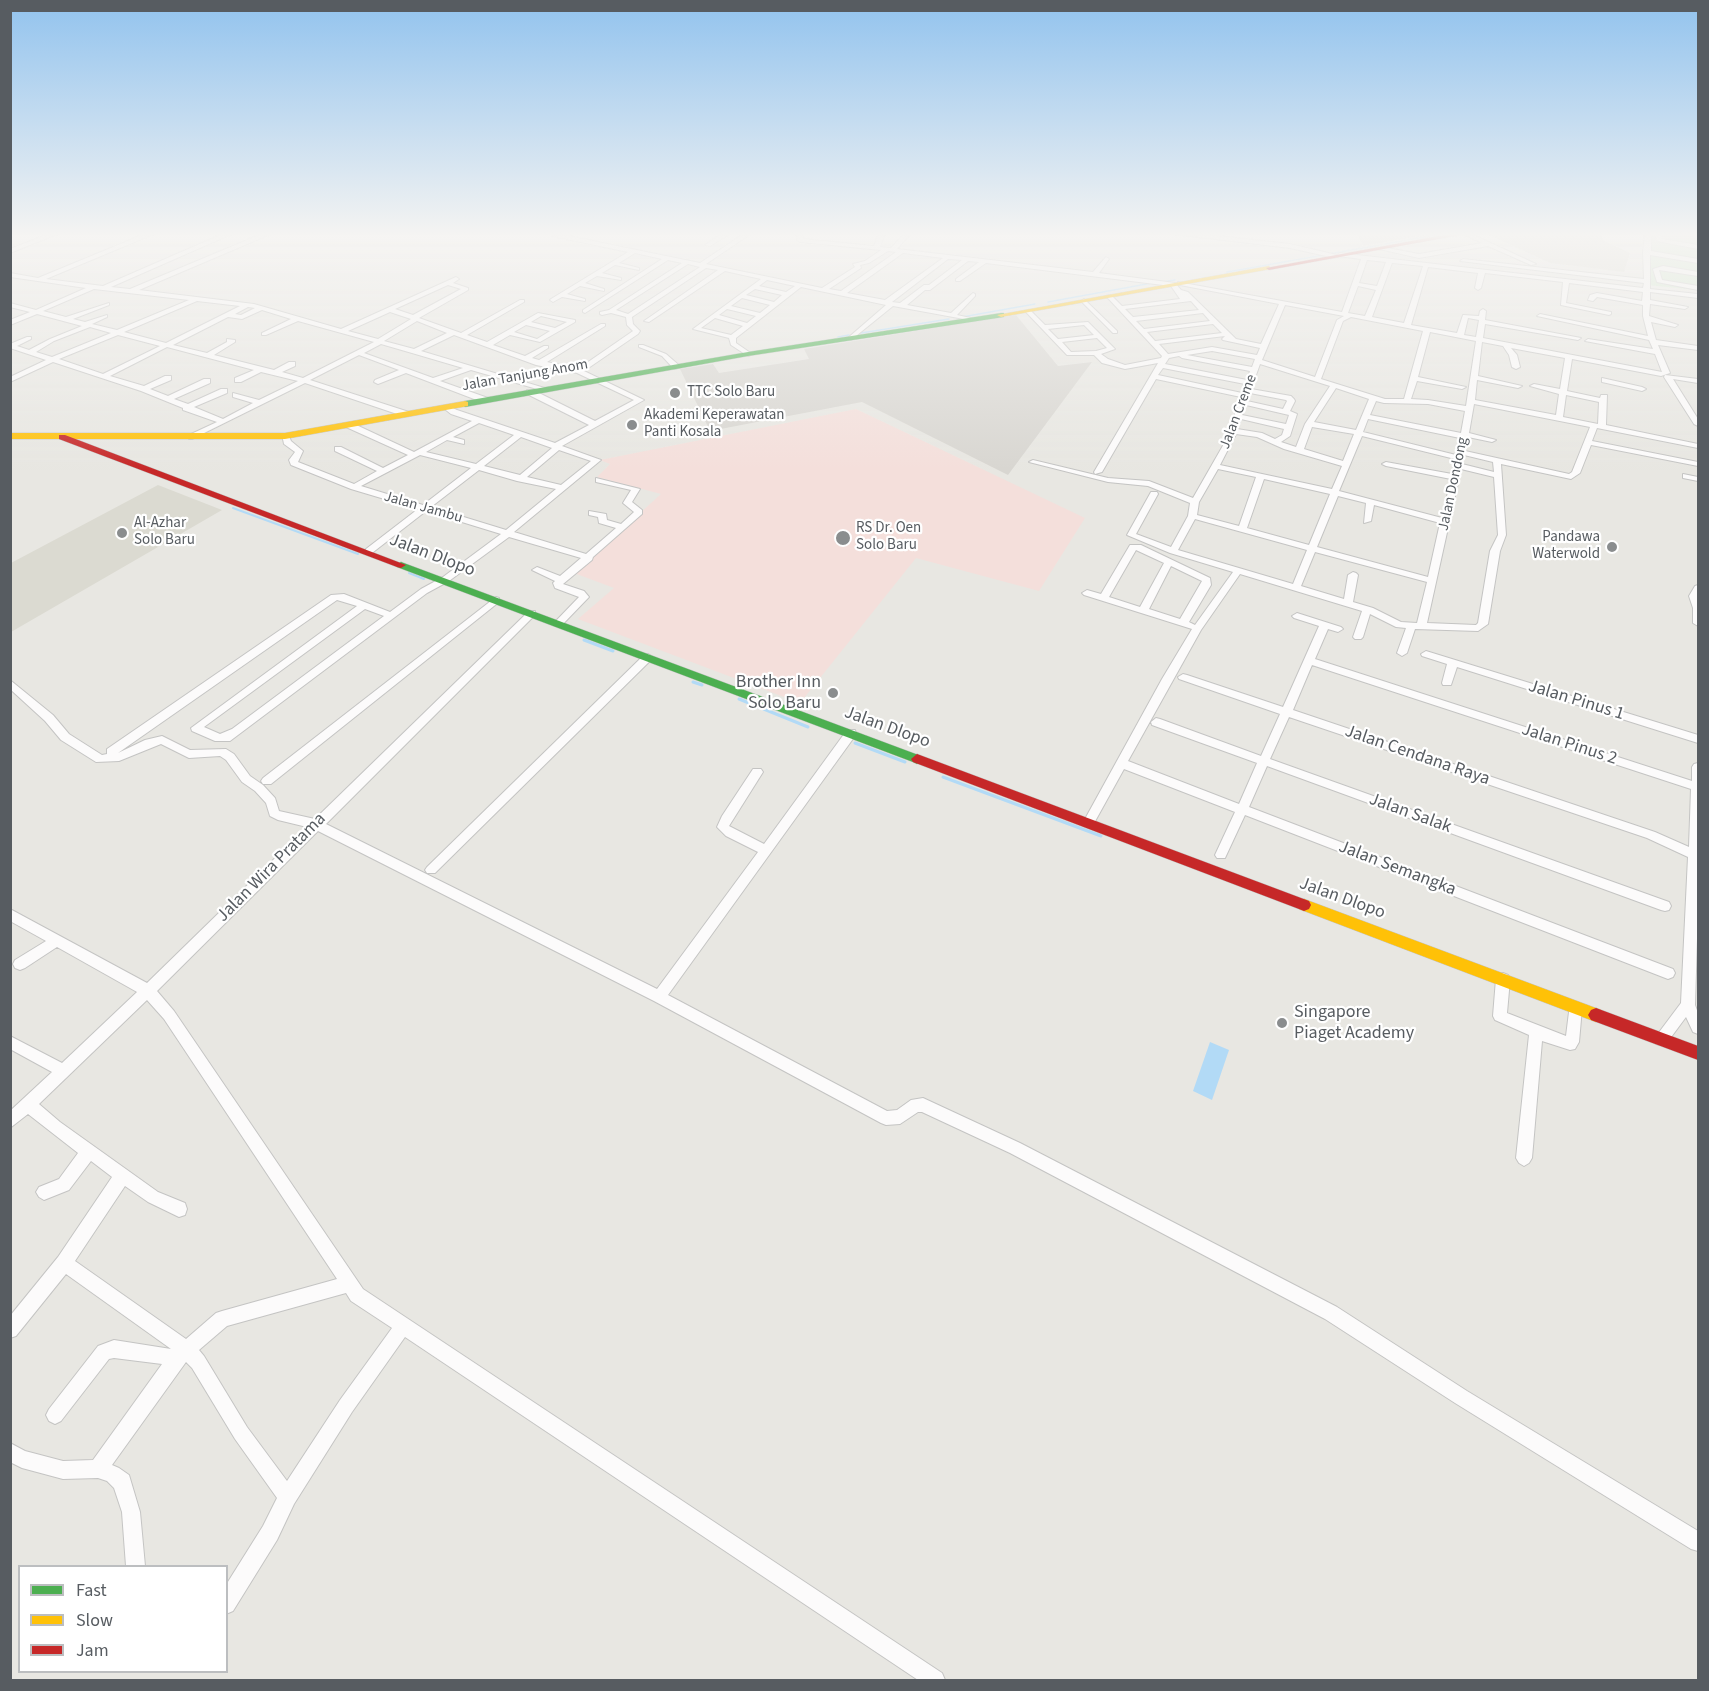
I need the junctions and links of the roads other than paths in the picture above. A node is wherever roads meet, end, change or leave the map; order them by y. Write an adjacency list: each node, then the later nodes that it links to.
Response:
1 (36, 312): 51 (street); 58 (street)
2 (86, 312): 51 (street)
3 (165, 312): 72 (street)
4 (232, 312): 37 (street)
5 (253, 312): 37 (street)
6 (276, 312): 47 (street)
7 (383, 312): 69 (street)
8 (397, 312): 48 (street)
9 (426, 312): 48 (street)
10 (501, 312): 77 (street)
11 (607, 312): 34 (street)
12 (614, 312): 41 (street)
13 (635, 312): 41 (street)
14 (661, 312): 54 (street)
15 (718, 312): 42 (street)
16 (748, 312): 38 (street)
17 (766, 312): 38 (street)
18 (882, 312): 43 (street)
19 (930, 312): 44 (street)
20 (956, 312): 44 (street)
21 (1023, 312): 55 (main road, Jalan Tanjung Anom)
22 (1029, 312): 66 (street)
23 (1095, 312): 74 (street)
24 (1125, 312): 52 (street)
25 (1196, 312): 52 (street)
26 (1205, 312): 57 (street)
27 (1279, 312): 99 (street, Jalan Creme)
28 (1337, 312): 36 (street)
29 (1371, 312): 49 (street)
30 (1411, 312): 62 (street)
31 (1591, 312): 65 (street)
32 (1603, 312): 35 (street)
33 (1646, 312): 53 (street)
34 (602, 313)
35 (1609, 313)
36 (1348, 314): 49 (street); 131 (street)
37 (226, 315): 93 (street)
38 (762, 315): 61 (street)
39 (888, 315): 43 (street)
40 (105, 316): 59 (street)
41 (629, 316): 124 (street)
42 (712, 316): 61 (street); 80 (street)
43 (879, 316): 84 (street)
44 (952, 316): 55 (street)
45 (1482, 316): 50 (street); 79 (street); 85 (street); 86 (street, Jalan Dondong)
46 (1540, 316): 65 (street)
47 (298, 318): 64 (street); 75 (street)
48 (415, 318): 77 (street); 91 (street)
49 (1368, 318): 62 (street)
50 (1498, 318)
51 (68, 319): 59 (street)
52 (1132, 319): 71 (street)
53 (1647, 319): 63 (street); 90 (street)
54 (647, 321)
55 (973, 321): 84 (main road, Jalan Tanjung Anom)
56 (525, 322): 70 (street); 70 (street); 73 (street)
57 (1215, 322): 71 (street); 81 (street)
58 (10, 323)
59 (88, 324): 72 (street); 101 (street)
60 (603, 325): 114 (street)
61 (748, 325): 80 (street)
62 (1407, 325): 68 (street)
63 (1675, 325)
64 (326, 326): 69 (street); 76 (street)
65 (1585, 326): 85 (street); 90 (street)
66 (1043, 327): 78 (street); 88 (street)
67 (486, 329): 83 (street)
68 (1427, 329): 79 (street); 132 (street)
69 (342, 331): 91 (street)
70 (557, 331): 73 (street)
71 (1143, 331): 92 (street)
72 (118, 332): 93 (street); 111 (street)
73 (508, 332): 94 (street)
74 (1115, 332)
75 (264, 334)
76 (310, 334)
77 (458, 334): 83 (street); 102 (street)
78 (1099, 336): 88 (street); 105 (street)
79 (1460, 336): 86 (street)
80 (732, 337): 106 (street)
81 (1230, 337): 92 (street); 99 (street)
82 (28, 338): 96 (street)
83 (471, 338): 94 (street)
84 (851, 338): 106 (main road, Jalan Tanjung Anom)
85 (1578, 338): 89 (street)
86 (1479, 339): 95 (street); 129 (street, Jalan Dondong)
87 (229, 340): 107 (street)
88 (1056, 341): 105 (street)
89 (1588, 341): 103 (street); 113 (street)
90 (1653, 341): 100 (street); 103 (street)
91 (379, 342): 102 (street); 104 (street)
92 (1154, 343): 110 (street)
93 (168, 344): 107 (street); 127 (street)
94 (487, 345): 109 (street)
95 (1506, 345): 108 (street); 119 (street)
96 (11, 346): 101 (street)
97 (641, 346): 117 (street)
98 (546, 347): 109 (street)
99 (1264, 347): 112 (street, Jalan Creme)
100 (1698, 348)
101 (31, 352): 111 (street)
102 (414, 352): 120 (street)
103 (1657, 352): 126 (street)
104 (359, 353): 122 (street); 135 (street)
105 (1096, 353): 118 (street)
106 (748, 354): 117 (main road, Jalan Tanjung Anom)
107 (209, 355): 121 (street)
108 (1569, 356): 113 (street); 149 (street)
109 (526, 359): 114 (street)
110 (1166, 359): 112 (street); 118 (street); 123 (street); 128 (street); 150 (street)
111 (52, 360): 127 (street); 133 (street)
112 (1259, 360): 123 (street, Jalan Creme); 141 (street)
113 (1587, 360): 115 (street)
114 (538, 363): 124 (street)
115 (1607, 363): 126 (street); 145 (street)
116 (292, 364): 125 (street)
117 (676, 367): 137 (main road, Jalan Tanjung Anom)
118 (1125, 367): 128 (street)
119 (1516, 367)
120 (470, 368): 136 (street); 148 (street)
121 (261, 369): 125 (street); 134 (street)
122 (406, 370): 136 (street); 140 (street)
123 (1254, 370): 150 (street, Jalan Creme)
124 (579, 371): 137 (street)
125 (275, 373): 135 (street)
126 (1667, 375): 139 (street); 168 (street)
127 (104, 376): 146 (street)
128 (1156, 376): 150 (street); 202 (street)
129 (1473, 377): 142 (street); 157 (street, Jalan Dondong)
130 (168, 378): 146 (street)
131 (1318, 378)
132 (1414, 378): 144 (street); 154 (street)
133 (10, 380)
134 (238, 380)
135 (303, 380): 156 (street); 161 (street)
136 (435, 380): 155 (street)
137 (597, 380): 148 (main road, Jalan Tanjung Anom); 170 (street)
138 (207, 381): 153 (street)
139 (1698, 381)
140 (378, 382)
141 (1335, 385): 152 (street); 167 (street)
142 (1518, 386)
143 (1534, 386): 149 (street)
144 (1461, 387)
145 (1642, 388)
146 (144, 389): 153 (street)
147 (224, 391): 159 (street)
148 (537, 391): 155 (main road, Jalan Tanjung Anom); 170 (street)
149 (1562, 392): 164 (street); 172 (street)
150 (1246, 393): 160 (street); 160 (street); 163 (street, Jalan Creme)
151 (236, 395): 156 (street)
152 (1372, 398): 157 (street); 162 (street)
153 (168, 399): 159 (street)
154 (1408, 399)
155 (484, 400): 158 (main road, Jalan Tanjung Anom)
156 (259, 403): 166 (street)
157 (1470, 405): 164 (street); 178 (street, Jalan Dondong)
158 (446, 407): 161 (main road, Jalan Tanjung Anom); 165 (street)
159 (186, 408): 166 (street)
160 (1286, 411): 171 (street)
161 (406, 414): 169 (main road, Jalan Tanjung Anom)
162 (1365, 416): 175 (street); 178 (street)
163 (1238, 417): 171 (street); 173 (street, Jalan Creme)
164 (1558, 418): 172 (street)
165 (478, 420): 174 (street); 182 (street)
166 (222, 421): 181 (street)
167 (1309, 424): 175 (street); 190 (street)
168 (1698, 424)
169 (349, 425): 177 (main road, Jalan Tanjung Anom); 191 (street)
170 (596, 425): 188 (street)
171 (1288, 427): 185 (street)
172 (1598, 427): 186 (street); 187 (street)
173 (1232, 430): 185 (street); 199 (street, Jalan Creme)
174 (520, 434): 188 (street); 200 (street)
175 (1358, 434): 193 (street); 196 (street)
176 (10, 436): 179 (main road, Jalan Tanjung Anom)
177 (285, 436): 181 (main road, Jalan Tanjung Anom); 210 (street, Jalan Jambu)
178 (1464, 436): 183 (street); 193 (street, Jalan Dondong)
179 (62, 437): 180 (main road, Jalan Tanjung Anom); 192 (main road, Jalan Dlopo)
180 (133, 437): 181 (main road, Jalan Tanjung Anom); 192 (main road)
181 (192, 437)
182 (446, 437): 184 (street); 191 (street)
183 (1492, 440)
184 (461, 442)
185 (1275, 442): 190 (street)
186 (1587, 442): 194 (street); 198 (street)
187 (1698, 446)
188 (557, 447): 207 (street); 211 (street)
189 (338, 449): 201 (street)
190 (1299, 451): 196 (street)
191 (416, 453): 200 (street); 201 (street)
192 (107, 454): 225 (main road, Jalan Dlopo)
193 (1459, 459): 194 (street); 203 (street); 206 (street, Jalan Dondong)
194 (1497, 461): 203 (street)
195 (1033, 462): 214 (street)
196 (1346, 464): 212 (street)
197 (1386, 464): 206 (street)
198 (1698, 464)
199 (1216, 466): 204 (street); 214 (street, Jalan Creme)
200 (476, 467): 207 (street); 216 (street)
201 (383, 471): 210 (street)
202 (1098, 472)
203 (1498, 475): 251 (street)
204 (1261, 476): 212 (street); 222 (street)
205 (1686, 476): 208 (street)
206 (1456, 477): 220 (street, Jalan Dondong)
207 (520, 479): 211 (street)
208 (1698, 479)
209 (599, 480): 221 (street)
210 (354, 487): 216 (street, Jalan Jambu)
211 (561, 488): 223 (street)
212 (1333, 492): 215 (street); 224 (street)
213 (1154, 494): 226 (street)
214 (1195, 502): 218 (street, Jalan Creme)
215 (1370, 502): 219 (street); 220 (street)
216 (422, 509): 223 (street, Jalan Jambu); 225 (street)
217 (592, 513): 221 (street)
218 (1192, 516): 222 (street); 226 (street, Jalan Creme)
219 (1367, 521)
220 (1446, 522): 233 (street, Jalan Dondong)
221 (623, 527): 227 (street)
222 (1242, 530): 224 (street)
223 (509, 532): 227 (street, Jalan Jambu); 231 (street)
224 (1312, 548): 233 (street); 234 (street)
225 (369, 551): 231 (main road, Jalan Dlopo)
226 (1171, 557): 229 (street); 237 (street); 243 (street, Jalan Creme); 247 (street)
227 (589, 558): 232 (street)
228 (537, 570): 232 (street)
229 (1238, 571): 234 (street); 253 (street)
230 (1353, 575): 239 (street)
231 (439, 577): 238 (main road, Jalan Dlopo); 245 (street)
232 (562, 580): 249 (street)
233 (1433, 581): 251 (street, Jalan Dondong)
234 (1296, 588): 239 (street)
235 (1698, 588): 241 (street)
236 (1087, 593): 237 (street)
237 (1104, 598): 243 (street)
238 (493, 603): 244 (main road, Jalan Dlopo); 272 (street)
239 (1348, 603): 242 (street)
240 (364, 605): 245 (street); 245 (street); 267 (street)
241 (1698, 608): 248 (street)
242 (1367, 609): 251 (street); 254 (street)
243 (1143, 611): 247 (street)
244 (532, 613): 249 (main road, Jalan Dlopo); 276 (street, Jalan Wira Pratama)
245 (392, 616)
246 (1297, 616): 250 (street)
247 (1183, 623): 253 (street)
248 (1698, 623)
249 (558, 624): 257 (main road, Jalan Dlopo)
250 (1325, 625): 252 (street); 258 (street)
251 (1416, 627): 255 (street, Jalan Dondong)
252 (1338, 628)
253 (1197, 629): 275 (street)
254 (1358, 637)
255 (1402, 653)
256 (1426, 654): 259 (street, Jalan Pinus 1)
257 (648, 657): 265 (main road, Jalan Dlopo); 280 (street)
258 (1310, 661): 262 (street, Jalan Pinus 2); 263 (street)
259 (1453, 662): 262 (street); 266 (street, Jalan Pinus 1)
260 (1183, 677): 263 (street, Jalan Cendana Raya)
261 (10, 683): 276 (street)
262 (1442, 704): 273 (street, Jalan Pinus 2)
263 (1286, 711): 268 (street); 277 (street, Jalan Cendana Raya)
264 (1156, 722): 268 (street, Jalan Salak)
265 (848, 737): 275 (main road, Jalan Dlopo); 278 (street)
266 (1698, 739)
267 (111, 752)
268 (1263, 760): 274 (street); 281 (street, Jalan Salak)
269 (1126, 765): 274 (street, Jalan Semangka)
270 (1698, 767): 273 (street)
271 (757, 772): 278 (street)
272 (267, 781)
273 (1697, 787): 277 (street)
274 (1243, 811): 279 (street); 285 (street, Jalan Semangka)
275 (1089, 822): 286 (main road, Jalan Dlopo)
276 (316, 824): 287 (street, Jalan Wira Pratama); 288 (street)
277 (1695, 849): 289 (street)
278 (766, 850): 288 (street)
279 (1221, 855)
280 (431, 870)
281 (1665, 906)
282 (10, 914): 283 (street)
283 (57, 940): 284 (street); 287 (street)
284 (20, 964)
285 (1668, 973)
286 (1502, 985): 290 (main road, Jalan Dlopo); 292 (street)
287 (148, 991): 296 (street, Jalan Wira Pratama); 305 (street)
288 (659, 997): 313 (street)
289 (1688, 1005): 291 (street); 293 (street)
290 (1575, 1014): 292 (street); 293 (main road, Jalan Dlopo)
291 (1698, 1028)
292 (1536, 1032): 300 (street)
293 (1661, 1039): 295 (main road, Jalan Dlopo)
294 (10, 1042): 296 (street)
295 (1698, 1053)
296 (62, 1070): 297 (street, Jalan Wira Pratama)
297 (28, 1104): 298 (street, Jalan Wira Pratama); 299 (street)
298 (10, 1121)
299 (89, 1151): 301 (street); 302 (street)
300 (1524, 1158)
301 (123, 1175): 303 (street); 304 (street)
302 (44, 1192)
303 (179, 1209)
304 (64, 1263): 307 (street); 308 (street)
305 (349, 1284): 306 (street); 308 (street)
306 (404, 1325): 312 (street); 316 (street)
307 (10, 1330)
308 (181, 1354): 309 (street); 311 (street); 312 (street)
309 (55, 1415)
310 (10, 1452): 311 (street)
311 (98, 1469): 314 (street)
312 (287, 1497): 315 (street)
313 (1698, 1542)
314 (135, 1565)
315 (228, 1601)
316 (935, 1680)

